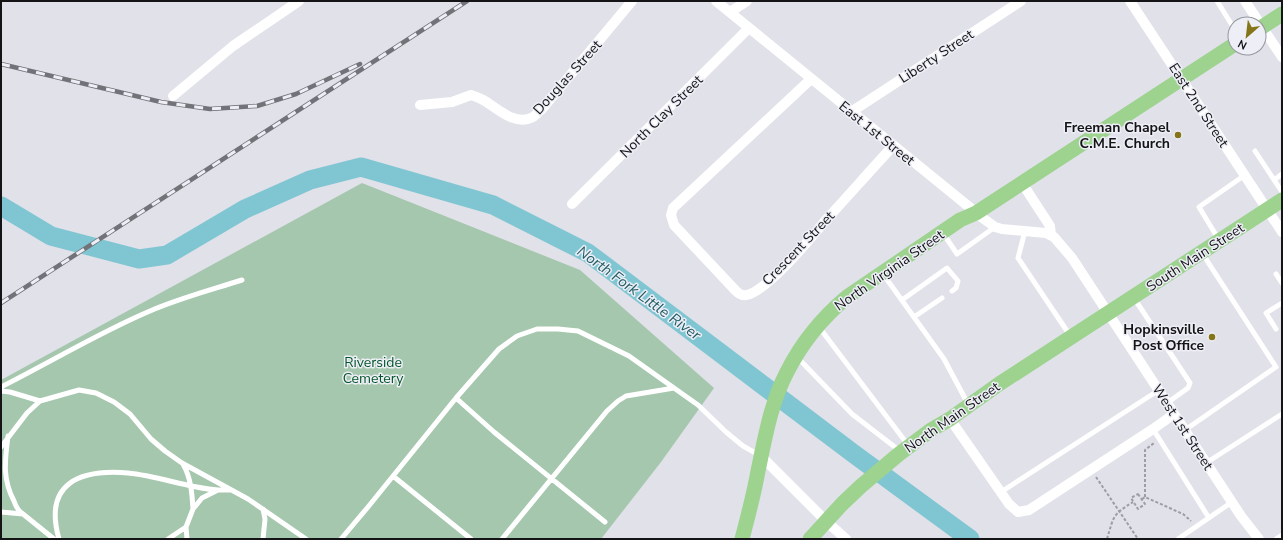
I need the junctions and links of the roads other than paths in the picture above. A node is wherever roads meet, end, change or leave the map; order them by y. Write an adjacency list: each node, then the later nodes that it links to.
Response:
1 (299, 1): 20 (street)
2 (632, 1): 21 (street, Douglas Street)
3 (716, 1): 9 (street, East 1st Street)
4 (747, 1): 9 (street)
5 (1021, 1): 22 (street, Liberty Street)
6 (1130, 1): 19 (street, East 2nd Street)
7 (1217, 1): 12 (lane)
8 (1245, 1): 11 (street)
9 (730, 12): 14 (street, East 1st Street)
10 (1282, 14): 13 (main road)
11 (1253, 16)
12 (1227, 17)
13 (1267, 24)
14 (749, 28): 18 (street, East 1st Street); 31 (street, North Clay Street)
15 (1267, 37): 17 (street)
16 (1227, 49): 19 (main road, North Virginia Street)
17 (1282, 57)
18 (811, 79): 22 (street, East 1st Street); 23 (street, Crescent Street)
19 (1182, 79): 26 (street, East 2nd Street); 28 (main road, North Virginia Street)
20 (172, 96)
21 (420, 105)
22 (851, 112): 23 (street, East 1st Street)
23 (893, 146): 33 (street, East 1st Street)
24 (1255, 151): 27 (lane)
25 (1282, 174): 27 (lane)
26 (1245, 175): 32 (street, East 2nd Street); 39 (lane)
27 (1274, 180): 29 (lane)
28 (1022, 183): 33 (main road, North Virginia Street); 38 (street)
29 (1282, 192)
30 (1282, 200): 32 (main road, South Main Street)
31 (572, 204)
32 (1267, 210): 37 (street, East 2nd Street); 39 (main road, South Main Street)
33 (976, 213): 34 (street, East 1st Street); 36 (main road, North Virginia Street)
34 (996, 227): 35 (street, East 1st Street); 36 (lane)
35 (1025, 231): 38 (street, East 1st Street); 54 (lane)
36 (942, 232): 41 (main road, North Virginia Street)
37 (1282, 232)
38 (1051, 235): 50 (street)
39 (1220, 241): 40 (main road, South Main Street)
40 (1202, 252): 46 (main road, South Main Street); 67 (lane)
41 (883, 272): 48 (lane); 52 (main road, North Virginia Street)
42 (1276, 274): 44 (lane)
43 (242, 280): 56 (lane)
44 (1282, 283)
45 (952, 291): 48 (lane)
46 (1133, 297): 50 (main road, South Main Street); 62 (lane)
47 (942, 298): 51 (lane)
48 (902, 300): 51 (lane)
49 (1282, 302): 53 (lane)
50 (1109, 313): 54 (main road, North Main Street); 58 (street, West 1st Street)
51 (914, 317): 63 (lane)
52 (818, 325): 55 (main road, North Virginia Street); 71 (lane)
53 (1276, 328)
54 (1071, 338): 63 (main road, North Main Street)
55 (796, 356): 71 (lane); 72 (main road, North Virginia Street)
56 (1, 387)
57 (674, 388): 60 (lane); 72 (lane); 76 (lane)
58 (1158, 390): 62 (street, West 1st Street); 80 (lane)
59 (1, 391): 61 (lane)
60 (456, 398): 75 (lane); 76 (lane)
61 (40, 401): 69 (lane); 73 (lane)
62 (1167, 403): 64 (street, West 1st Street)
63 (968, 405): 66 (main road, North Main Street)
64 (1174, 414): 67 (street, West 1st Street); 68 (street)
65 (1282, 414): 74 (lane)
66 (950, 419): 71 (main road, North Main Street); 80 (street)
67 (1185, 430): 74 (street, West 1st Street)
68 (1150, 431): 80 (street); 86 (lane)
69 (8, 436): 70 (lane); 85 (lane)
70 (1, 447)
71 (903, 451): 87 (main road, North Main Street)
72 (761, 456): 87 (street); 100 (main road, North Virginia Street)
73 (182, 463): 77 (lane); 79 (lane)
74 (1206, 463): 81 (street, West 1st Street)
75 (393, 476): 97 (lane); 98 (lane)
76 (552, 479): 88 (lane); 99 (lane)
77 (192, 486): 78 (lane); 82 (lane); 92 (lane)
78 (218, 490): 79 (lane); 82 (lane)
79 (231, 490): 83 (lane)
80 (1001, 492)
81 (1232, 502): 86 (lane); 104 (street, West 1st Street)
82 (193, 509): 89 (lane)
83 (263, 509): 95 (lane); 96 (lane)
84 (1, 512): 85 (lane)
85 (23, 514): 91 (lane)
86 (1209, 518): 103 (lane)
87 (826, 521): 101 (main road, North Main Street); 102 (street)
88 (605, 522)
89 (186, 527): 93 (lane); 94 (lane)
90 (1282, 535): 105 (lane)
91 (54, 539)
92 (59, 539)
93 (168, 539)
94 (186, 539)
95 (263, 539)
96 (306, 539)
97 (341, 539)
98 (471, 539)
99 (502, 539)
100 (742, 539)
101 (810, 539)
102 (846, 539)
103 (1178, 539)
104 (1259, 539)
105 (1276, 539)

